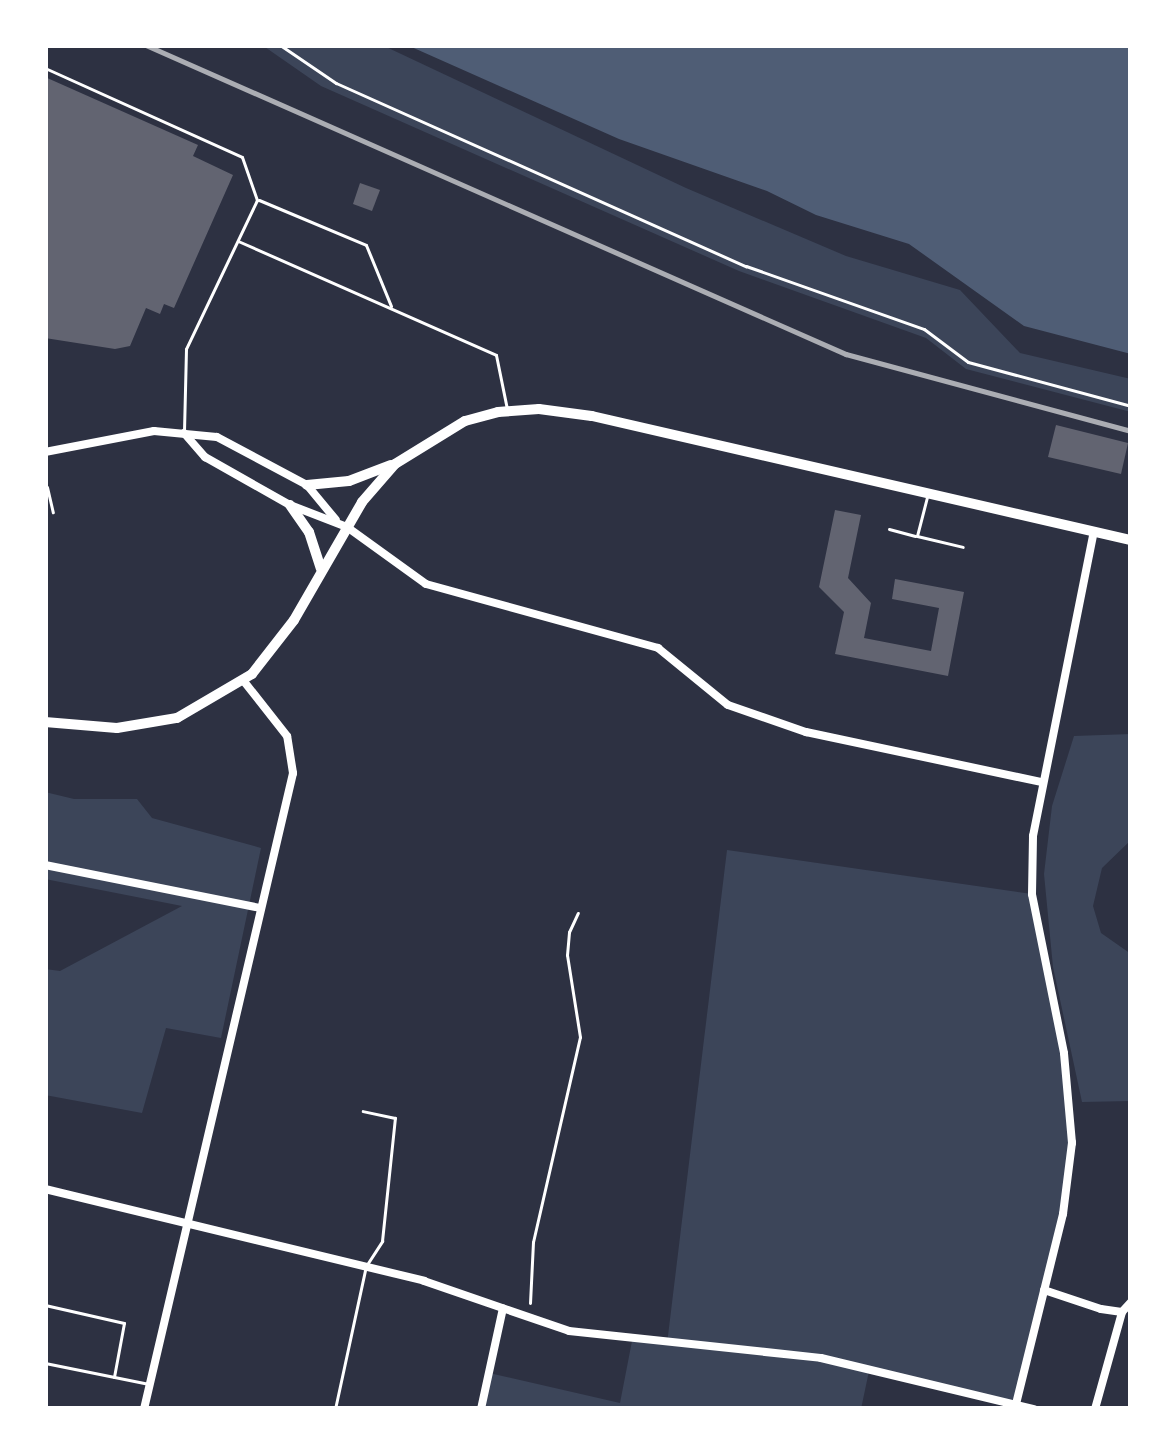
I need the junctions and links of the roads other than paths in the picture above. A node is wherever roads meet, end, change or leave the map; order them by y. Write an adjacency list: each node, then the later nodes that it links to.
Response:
1 (45, 68): 2 (lane)
2 (257, 200): 3 (lane); 4 (lane)
3 (238, 241): 4 (lane); 6 (lane)
4 (393, 310): 5 (lane)
5 (507, 410): 8 (main road); 10 (main road)
6 (184, 434): 7 (street); 9 (street); 11 (street)
7 (45, 452)
8 (394, 464): 9 (main road); 12 (main road)
9 (307, 485): 12 (street)
10 (928, 495): 14 (main road); 15 (lane)
11 (290, 505): 12 (street); 18 (main road)
12 (342, 524): 18 (main road); 21 (street)
13 (889, 530): 15 (lane)
14 (1094, 531): 16 (main road); 21 (street)
15 (917, 536): 17 (lane)
16 (1131, 540)
17 (963, 547)
18 (321, 568): 19 (main road)
19 (242, 680): 20 (main road); 23 (street)
20 (45, 722)
21 (1041, 782): 28 (street)
22 (45, 866): 23 (street)
23 (261, 908): 26 (street)
24 (363, 1112): 27 (lane)
25 (45, 1189): 26 (street)
26 (189, 1220): 27 (street); 35 (street)
27 (366, 1266): 31 (street); 38 (lane)
28 (1045, 1290): 32 (street); 36 (street)
29 (1131, 1303): 32 (street)
30 (45, 1305): 34 (lane)
31 (503, 1308): 36 (street); 39 (street)
32 (1122, 1312): 41 (street)
33 (45, 1363): 34 (lane)
34 (114, 1377): 35 (lane)
35 (150, 1384): 37 (street)
36 (1016, 1407): 40 (street)
37 (144, 1409)
38 (335, 1409)
39 (481, 1409)
40 (1034, 1409)
41 (1095, 1409)

